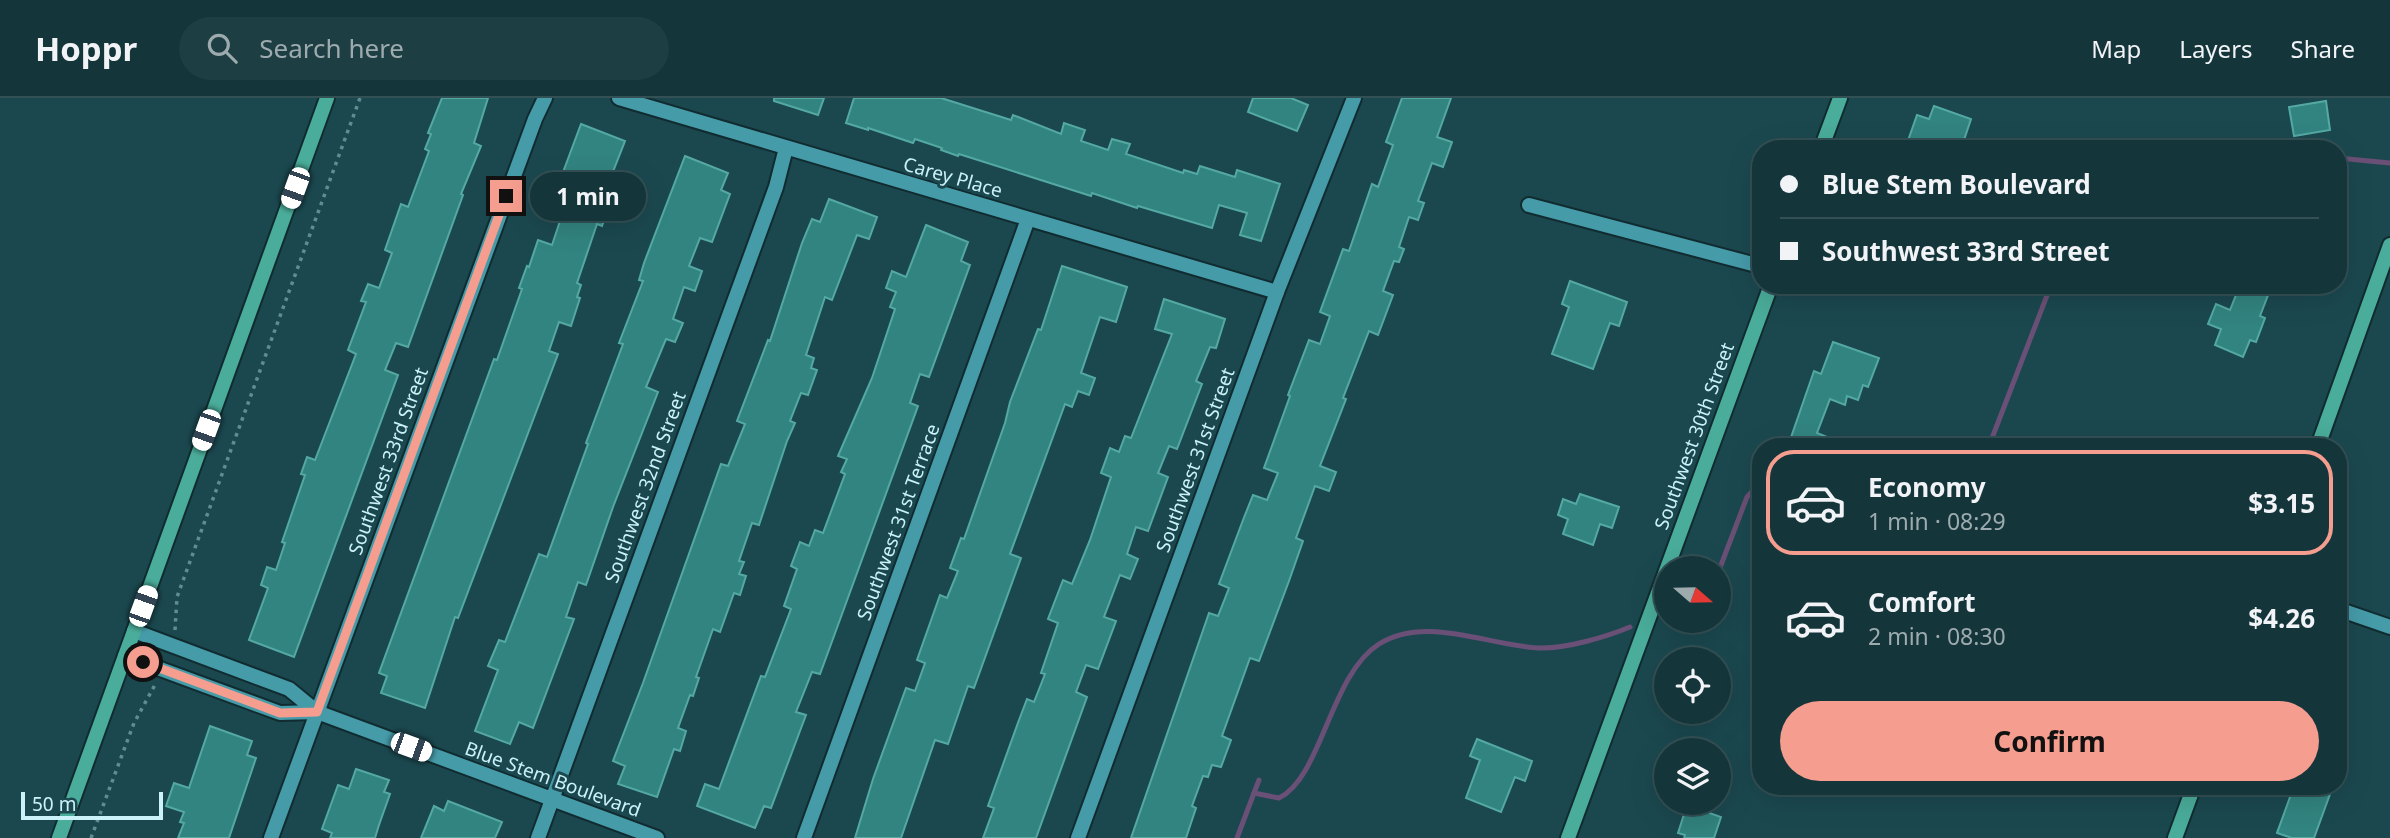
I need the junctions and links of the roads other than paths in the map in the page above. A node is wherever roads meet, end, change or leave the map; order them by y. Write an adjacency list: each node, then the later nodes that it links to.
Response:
1 (327, 98): 17 (street)
2 (545, 98): 19 (street, Southwest 33rd Street)
3 (619, 98): 7 (street, Carey Place)
4 (1354, 98): 12 (street, Southwest 31st Street)
5 (1840, 98): 6 (street)
6 (1824, 140)
7 (786, 148): 9 (street, Carey Place); 21 (street, Southwest 32nd Street)
8 (1529, 205): 11 (street)
9 (1028, 219): 12 (street, Carey Place); 26 (street, Southwest 31st Terrace)
10 (2390, 245): 14 (street)
11 (1752, 264)
12 (1278, 292): 27 (street, Southwest 31st Street)
13 (1768, 294): 28 (street, Southwest 30th Street)
14 (2321, 438)
15 (2347, 612): 16 (street)
16 (2390, 627)
17 (134, 631): 18 (street); 19 (street, Blue Stem Boulevard)
18 (125, 656): 19 (street, Blue Stem Boulevard); 22 (street)
19 (317, 712): 21 (street, Blue Stem Boulevard); 23 (street, Southwest 33rd Street)
20 (2191, 795): 29 (street)
21 (553, 799): 24 (street, Southwest 32nd Street); 25 (street, Blue Stem Boulevard)
22 (59, 838)
23 (271, 838)
24 (538, 838)
25 (657, 838)
26 (804, 838)
27 (1078, 838)
28 (1568, 838)
29 (2175, 838)

